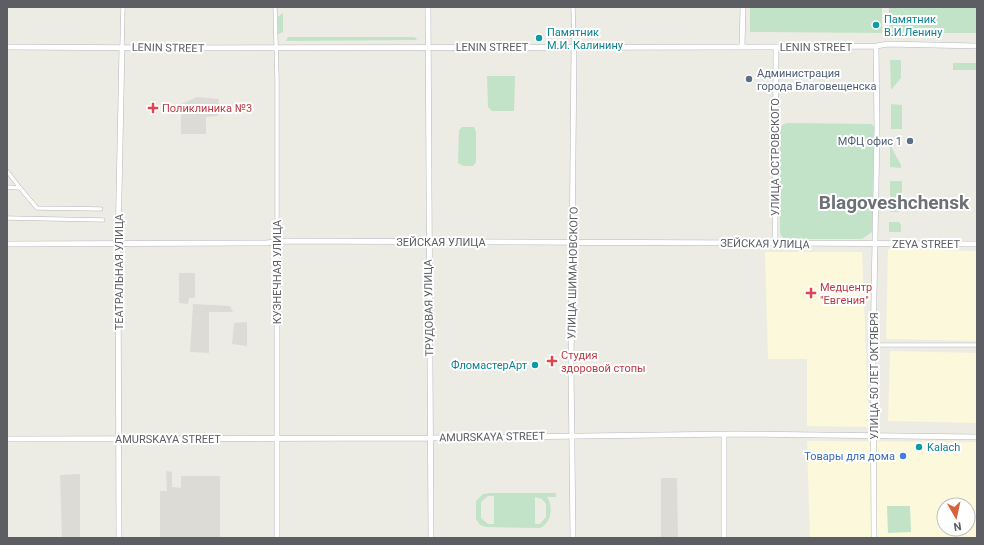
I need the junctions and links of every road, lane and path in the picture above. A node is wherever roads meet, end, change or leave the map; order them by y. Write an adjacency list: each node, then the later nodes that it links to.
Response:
1 (122, 7): 9 (street, ТЕАТРАЛЬНАЯ УЛИЦА)
2 (275, 7): 10 (street, КУЗНЕЧНАЯ УЛИЦА)
3 (428, 7): 11 (street, ТРУДОВАЯ УЛИЦА)
4 (573, 7): 12 (street, УЛИЦА ШИМАНОВСКОГО)
5 (743, 7): 13 (street)
6 (876, 46): 7 (street, LENIN STREET); 14 (street, LENIN STREET); 29 (street, УЛИЦА 50 ЛЕТ ОКТЯБРЯ)
7 (977, 46)
8 (7, 47): 9 (street, LENIN STREET)
9 (122, 47): 10 (street, LENIN STREET); 24 (street, ТЕАТРАЛЬНАЯ УЛИЦА)
10 (276, 47): 11 (street, LENIN STREET); 21 (street, КУЗНЕЧНАЯ УЛИЦА)
11 (428, 47): 12 (street, LENIN STREET); 23 (street, ТРУДОВАЯ УЛИЦА)
12 (574, 47): 13 (street, LENIN STREET); 26 (street, УЛИЦА ШИМАНОВСКОГО)
13 (742, 47): 14 (street, LENIN STREET)
14 (776, 47): 27 (street, УЛИЦА ОСТРОВСКОГО)
15 (7, 172): 17 (street)
16 (7, 188): 17 (street)
17 (20, 188): 18 (street)
18 (101, 209)
19 (7, 218): 20 (street)
20 (103, 220)
21 (277, 232): 22 (street, КУЗНЕЧНАЯ УЛИЦА)
22 (277, 242): 23 (street, ЗЕЙСКАЯ УЛИЦА); 24 (street, ЗЕЙСКАЯ УЛИЦА); 39 (street, КУЗНЕЧНАЯ УЛИЦА)
23 (428, 242): 26 (street, ЗЕЙСКАЯ УЛИЦА); 37 (street, ТРУДОВАЯ УЛИЦА)
24 (118, 243): 25 (street, ЗЕЙСКАЯ УЛИЦА); 38 (street, ТЕАТРАЛЬНАЯ УЛИЦА)
25 (7, 244)
26 (574, 244): 27 (street, ЗЕЙСКАЯ УЛИЦА); 33 (street, УЛИЦА ШИМАНОВСКОГО)
27 (775, 244): 29 (street, ЗЕЙСКАЯ УЛИЦА)
28 (977, 244): 29 (street, ZEYA STREET)
29 (875, 245): 30 (street, УЛИЦА 50 ЛЕТ ОКТЯБРЯ)
30 (873, 344): 31 (street); 34 (street, УЛИЦА 50 ЛЕТ ОКТЯБРЯ)
31 (977, 345)
32 (724, 434): 33 (street, AMURSKAYA STREET); 34 (street, AMURSKAYA STREET); 44 (street)
33 (572, 436): 37 (street, AMURSKAYA STREET); 43 (street, УЛИЦА ШИМАНОВСКОГО)
34 (873, 436): 35 (street, AMURSKAYA STREET); 45 (street, УЛИЦА 50 ЛЕТ ОКТЯБРЯ)
35 (977, 437)
36 (7, 438): 38 (street, AMURSKAYA STREET)
37 (430, 438): 39 (street, AMURSKAYA STREET); 42 (street, ТРУДОВАЯ УЛИЦА)
38 (120, 439): 39 (street, AMURSKAYA STREET); 40 (street, ТЕАТРАЛЬНАЯ УЛИЦА)
39 (277, 439): 41 (street, КУЗНЕЧНАЯ УЛИЦА)
40 (119, 538)
41 (277, 538)
42 (431, 538)
43 (573, 538)
44 (724, 538)
45 (874, 538)

